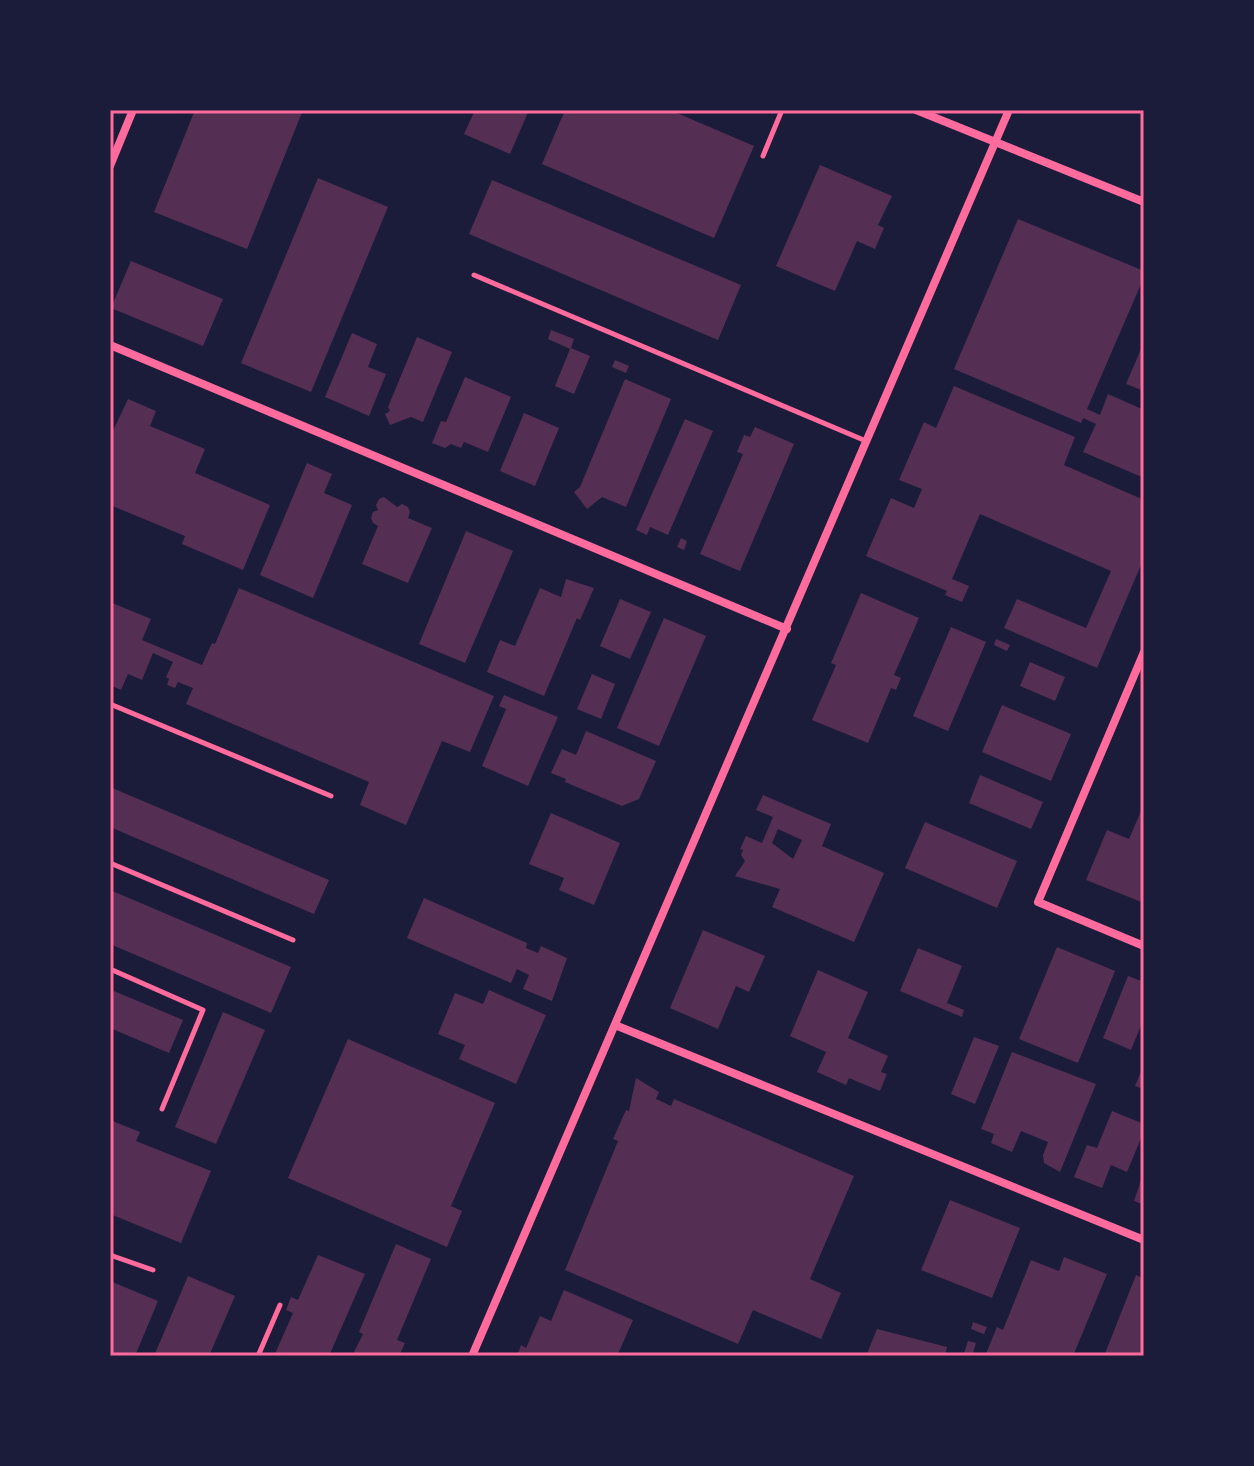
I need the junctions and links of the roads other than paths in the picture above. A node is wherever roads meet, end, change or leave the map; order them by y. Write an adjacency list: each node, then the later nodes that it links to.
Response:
1 (133, 110): 7 (street)
2 (782, 110): 6 (lane)
3 (916, 110): 5 (street)
4 (1009, 110): 5 (street)
5 (995, 142): 8 (street); 11 (street)
6 (763, 156)
7 (110, 166)
8 (1144, 202)
9 (474, 275): 11 (lane)
10 (110, 345): 12 (street)
11 (867, 442): 12 (street)
12 (787, 629): 20 (street)
13 (1144, 652): 18 (street)
14 (110, 704): 15 (lane)
15 (331, 796)
16 (110, 863): 17 (lane)
17 (293, 940)
18 (1144, 946)
19 (110, 969): 21 (lane)
20 (615, 1025): 22 (street); 27 (street)
21 (162, 1109)
22 (1144, 1240)
23 (110, 1255): 24 (lane)
24 (153, 1270)
25 (280, 1305): 26 (lane)
26 (258, 1356)
27 (472, 1356)

